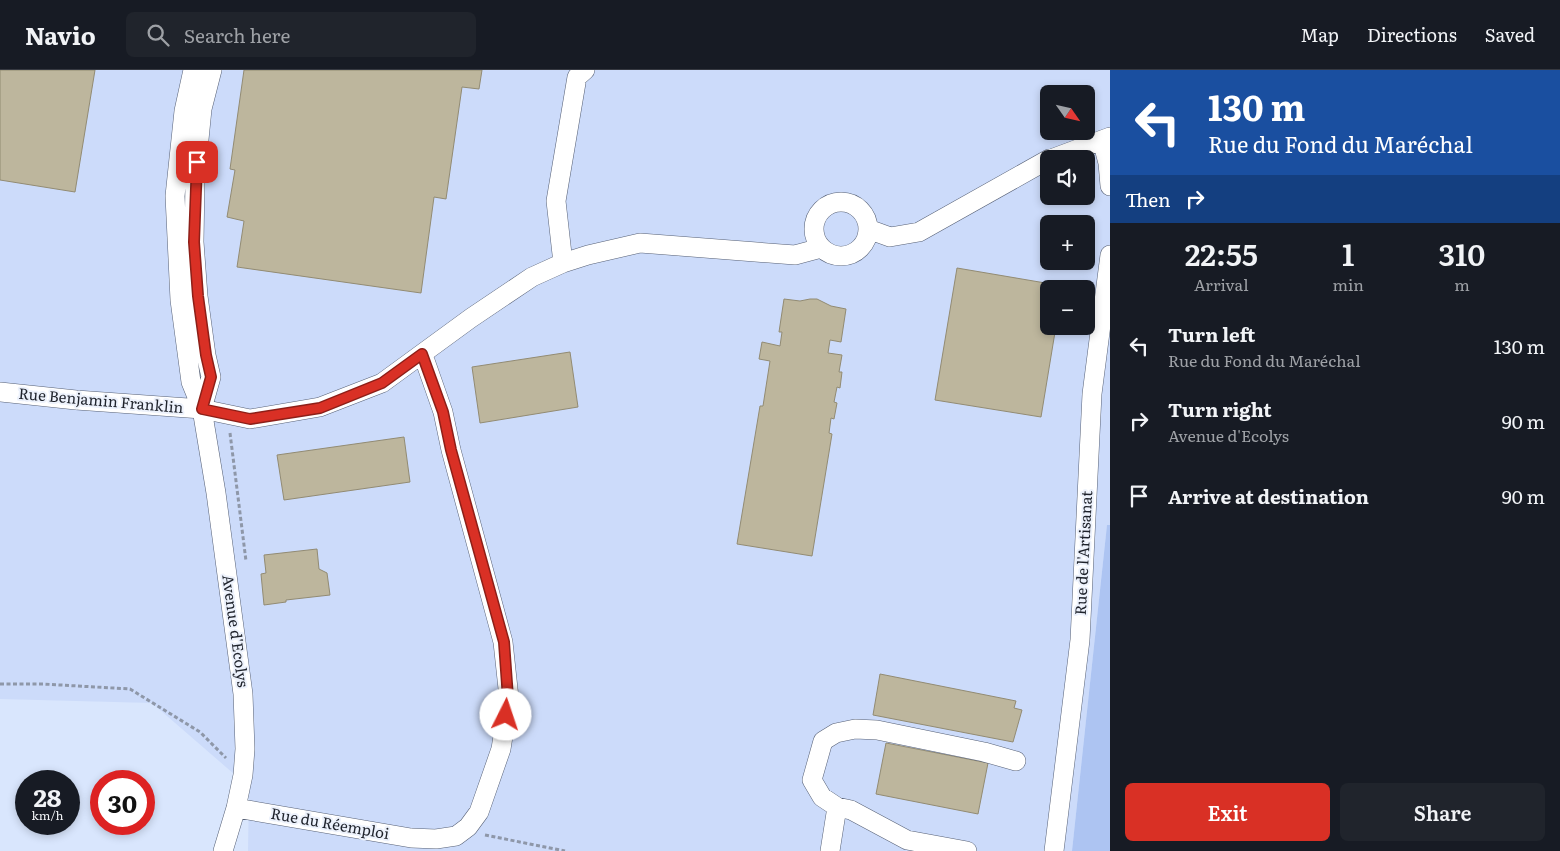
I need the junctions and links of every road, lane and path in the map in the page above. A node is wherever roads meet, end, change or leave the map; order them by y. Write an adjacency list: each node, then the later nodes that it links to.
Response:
1 (193, 70): 14 (street, Avenue d'Ecolys)
2 (212, 70): 14 (street, Avenue d'Ecolys)
3 (580, 72): 11 (street)
4 (1106, 139): 5 (street); 7 (street)
5 (1075, 150)
6 (1040, 165): 8 (street)
7 (1110, 186)
8 (868, 230): 9 (street); 9 (street)
9 (821, 248): 11 (street, Rue Benjamin Franklin)
10 (1110, 254): 27 (street, Rue de l'Artisanat)
11 (563, 263): 12 (street, Rue Benjamin Franklin)
12 (422, 354): 15 (street, Rue Benjamin Franklin); 22 (street)
13 (0, 392): 14 (street, Rue Benjamin Franklin)
14 (202, 409): 15 (street, Rue Benjamin Franklin); 19 (street, Avenue d'Ecolys)
15 (228, 414): 16 (path)
16 (246, 565)
17 (0, 684): 19 (path)
18 (1016, 761): 20 (street)
19 (243, 775): 21 (street, Avenue d'Ecolys)
20 (837, 807): 25 (street); 26 (street)
21 (236, 808): 22 (street, Rue du Réemploi); 23 (street, Avenue d'Ecolys)
22 (468, 827): 24 (path)
23 (223, 851)
24 (565, 851)
25 (830, 851)
26 (967, 851)
27 (1054, 851)

